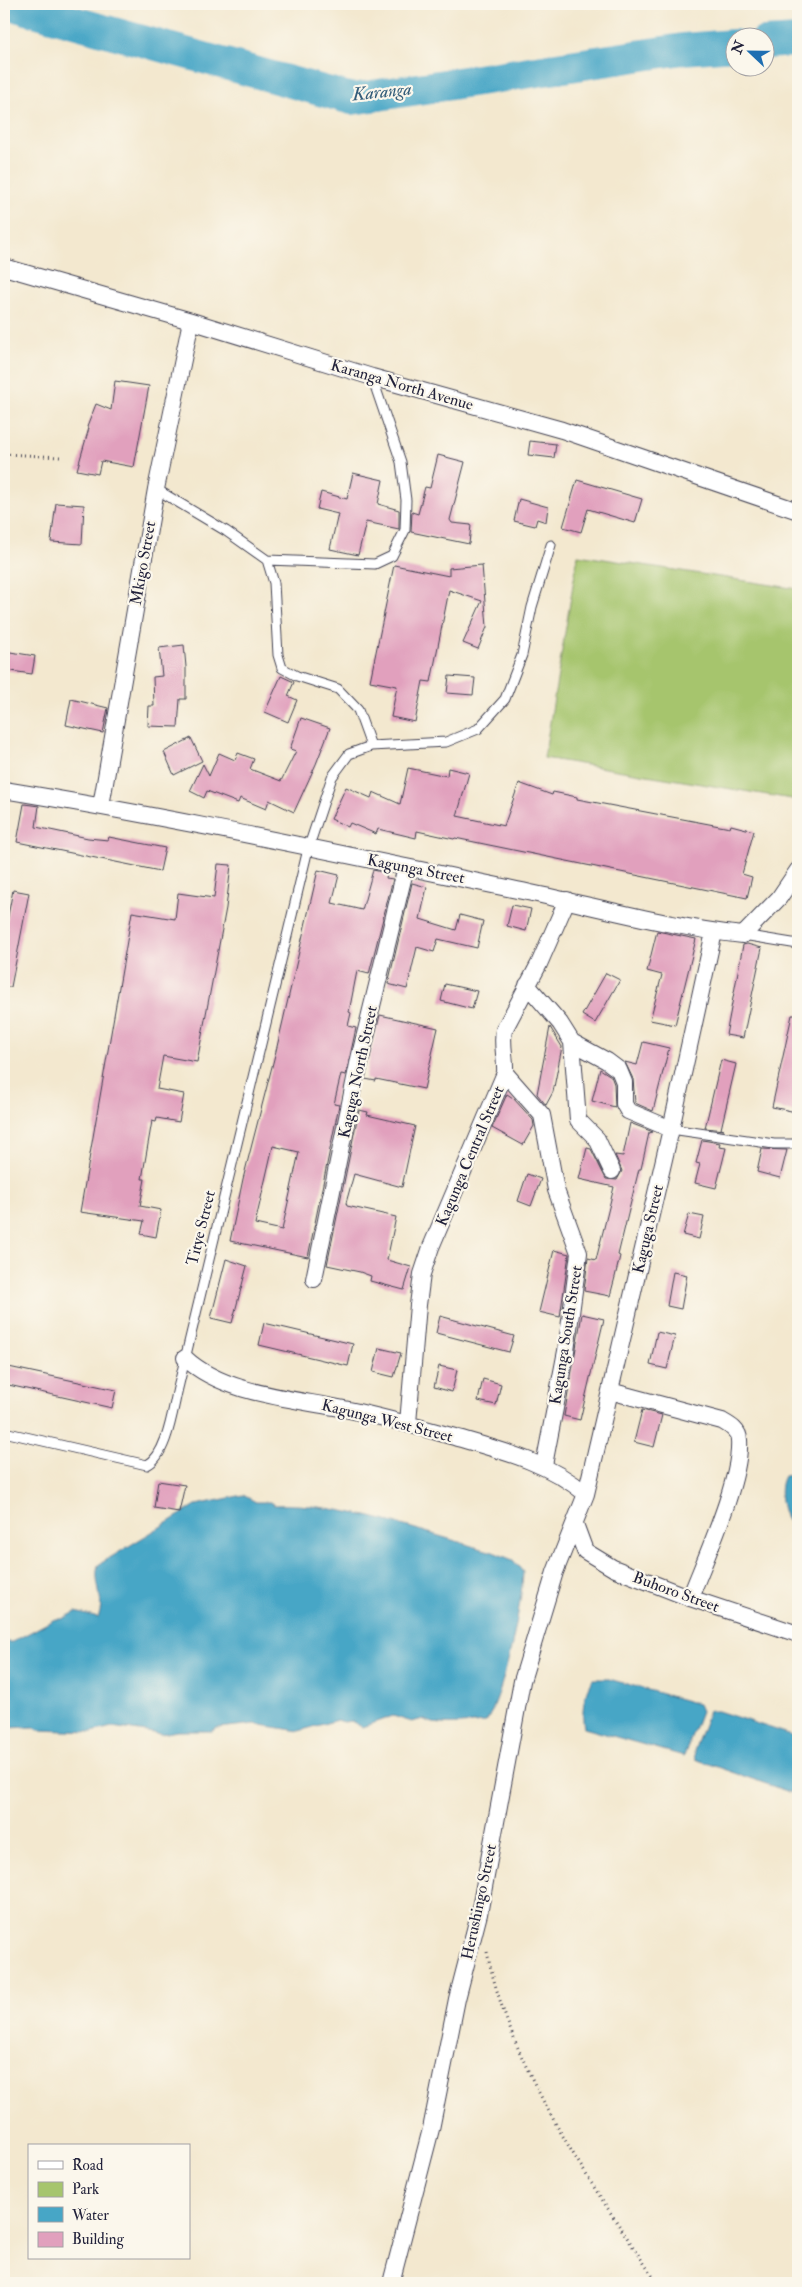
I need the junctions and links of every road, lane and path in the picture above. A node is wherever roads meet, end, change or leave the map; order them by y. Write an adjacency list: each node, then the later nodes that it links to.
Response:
1 (4, 267): 2 (street, Karanga North Avenue)
2 (191, 321): 3 (street, Karanga North Avenue); 6 (street, Mkigo Street)
3 (372, 377): 7 (street, Karanga North Avenue); 9 (lane)
4 (4, 454): 5 (path)
5 (61, 457)
6 (156, 489): 9 (lane); 12 (street, Mkigo Street)
7 (798, 511)
8 (550, 545): 10 (lane, Titye Street)
9 (267, 560): 10 (lane)
10 (371, 746): 13 (lane, Titye Street)
11 (4, 790): 12 (street, Kagunga Street)
12 (101, 806): 13 (street, Kagunga Street)
13 (308, 848): 14 (street, Kagunga Street); 27 (lane, Titye Street)
14 (406, 867): 16 (street, Kagunga Street); 26 (street, Kaguga North Street)
15 (798, 870): 18 (street)
16 (567, 900): 17 (street, Kagunga Street); 20 (street, Kagunga Central Street)
17 (714, 932): 18 (street, Kagunga Street); 23 (street, Kaguga Street)
18 (743, 935): 19 (lane)
19 (798, 944)
20 (527, 985): 21 (street); 22 (street, Kagunga Central Street)
21 (572, 1042): 23 (street); 25 (street)
22 (505, 1073): 29 (street, Kagunga Central Street); 31 (street, Kagunga South Street)
23 (671, 1129): 24 (lane); 28 (street, Kaguga Street)
24 (798, 1144)
25 (612, 1171)
26 (314, 1279)
27 (185, 1358): 29 (street, Kagunga West Street); 30 (lane, Titye Street)
28 (610, 1391): 32 (street, Kaguga Street); 34 (street)
29 (408, 1423): 31 (street, Kagunga West Street)
30 (4, 1432)
31 (544, 1465): 32 (street, Kagunga West Street)
32 (586, 1494): 33 (street, Kaguga Street)
33 (575, 1524): 34 (street, Buhoro Street); 37 (street, Herushingo Street)
34 (690, 1598): 35 (street, Buhoro Street)
35 (798, 1634)
36 (485, 1942): 38 (path)
37 (391, 2283)
38 (657, 2283)

